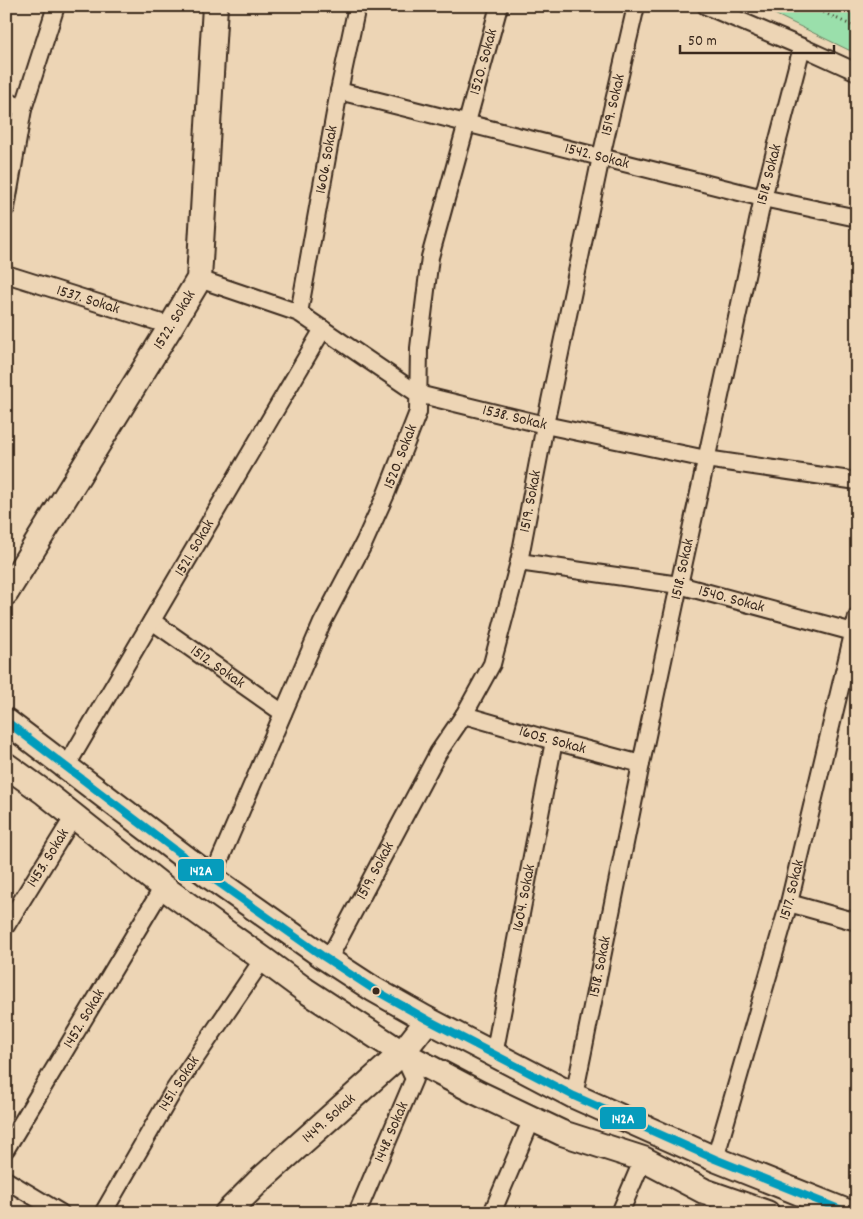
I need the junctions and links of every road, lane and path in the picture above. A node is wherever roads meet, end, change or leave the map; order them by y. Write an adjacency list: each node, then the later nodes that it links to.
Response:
1 (56, 6): 13 (street)
2 (215, 6): 20 (main road, 1522. Sokak)
3 (357, 6): 11 (street, 1606. Sokak)
4 (499, 6): 14 (street, 1520. Sokak)
5 (636, 6): 15 (street, 1519. Sokak)
6 (706, 6): 9 (street)
7 (810, 6): 8 (path)
8 (857, 28)
9 (802, 47): 10 (street); 16 (street, 1518. Sokak)
10 (857, 72)
11 (339, 92): 14 (street, 1542. Sokak); 21 (street, 1606. Sokak)
12 (6, 100): 13 (street)
13 (23, 109): 17 (street)
14 (467, 124): 15 (street, 1542. Sokak); 24 (street, 1520. Sokak)
15 (601, 157): 16 (street, 1542. Sokak); 25 (street, 1519. Sokak)
16 (763, 198): 18 (street, 1542. Sokak); 26 (street, 1518. Sokak)
17 (6, 208)
18 (857, 218)
19 (6, 274): 22 (street, 1537. Sokak)
20 (199, 279): 21 (street, 1538. Sokak); 22 (main road, 1522. Sokak)
21 (299, 313): 23 (street, 1538. Sokak)
22 (171, 326): 30 (main road, 1522. Sokak)
23 (323, 329): 24 (street, 1538. Sokak); 31 (street, 1521. Sokak)
24 (418, 394): 25 (street, 1538. Sokak); 33 (street, 1520. Sokak)
25 (545, 425): 26 (street, 1538. Sokak); 28 (street, 1519. Sokak)
26 (706, 459): 27 (street, 1538. Sokak); 29 (street, 1518. Sokak)
27 (857, 481)
28 (519, 562): 29 (street, 1540. Sokak); 34 (street, 1519. Sokak)
29 (679, 585): 32 (street, 1540. Sokak); 37 (street, 1518. Sokak)
30 (6, 593)
31 (152, 621): 33 (street, 1512. Sokak); 39 (street, 1521. Sokak)
32 (855, 624): 43 (street, 1517. Sokak)
33 (283, 713): 41 (street, 1520. Sokak)
34 (464, 715): 36 (street, 1605. Sokak); 47 (street, 1519. Sokak)
35 (6, 721): 39 (main road)
36 (554, 741): 37 (street, 1605. Sokak); 50 (street, 1604. Sokak)
37 (641, 764): 51 (street, 1518. Sokak)
38 (6, 765): 40 (main road)
39 (66, 767): 41 (main road)
40 (74, 816): 42 (main road); 45 (street, 1453. Sokak)
41 (212, 878): 47 (main road)
42 (164, 887): 46 (main road); 53 (street, 1452. Sokak)
43 (789, 903): 44 (street); 54 (street, 1517. Sokak)
44 (857, 922)
45 (6, 926)
46 (263, 960): 49 (main road); 59 (street, 1451. Sokak)
47 (328, 960): 48 (main road)
48 (428, 1020): 49 (main road, 1449. Sokak); 50 (main road)
49 (402, 1053): 52 (main road); 60 (main road, 1449. Sokak); 61 (street, 1448. Sokak)
50 (494, 1055): 51 (main road)
51 (574, 1096): 54 (main road)
52 (532, 1118): 55 (main road); 62 (street)
53 (6, 1149)
54 (715, 1158): 65 (main road)
55 (643, 1159): 57 (main road); 63 (street)
56 (6, 1180): 58 (street)
57 (743, 1209): 64 (main road)
58 (61, 1213)
59 (103, 1213)
60 (227, 1213)
61 (358, 1213)
62 (492, 1213)
63 (620, 1213)
64 (767, 1213)
65 (850, 1213)

